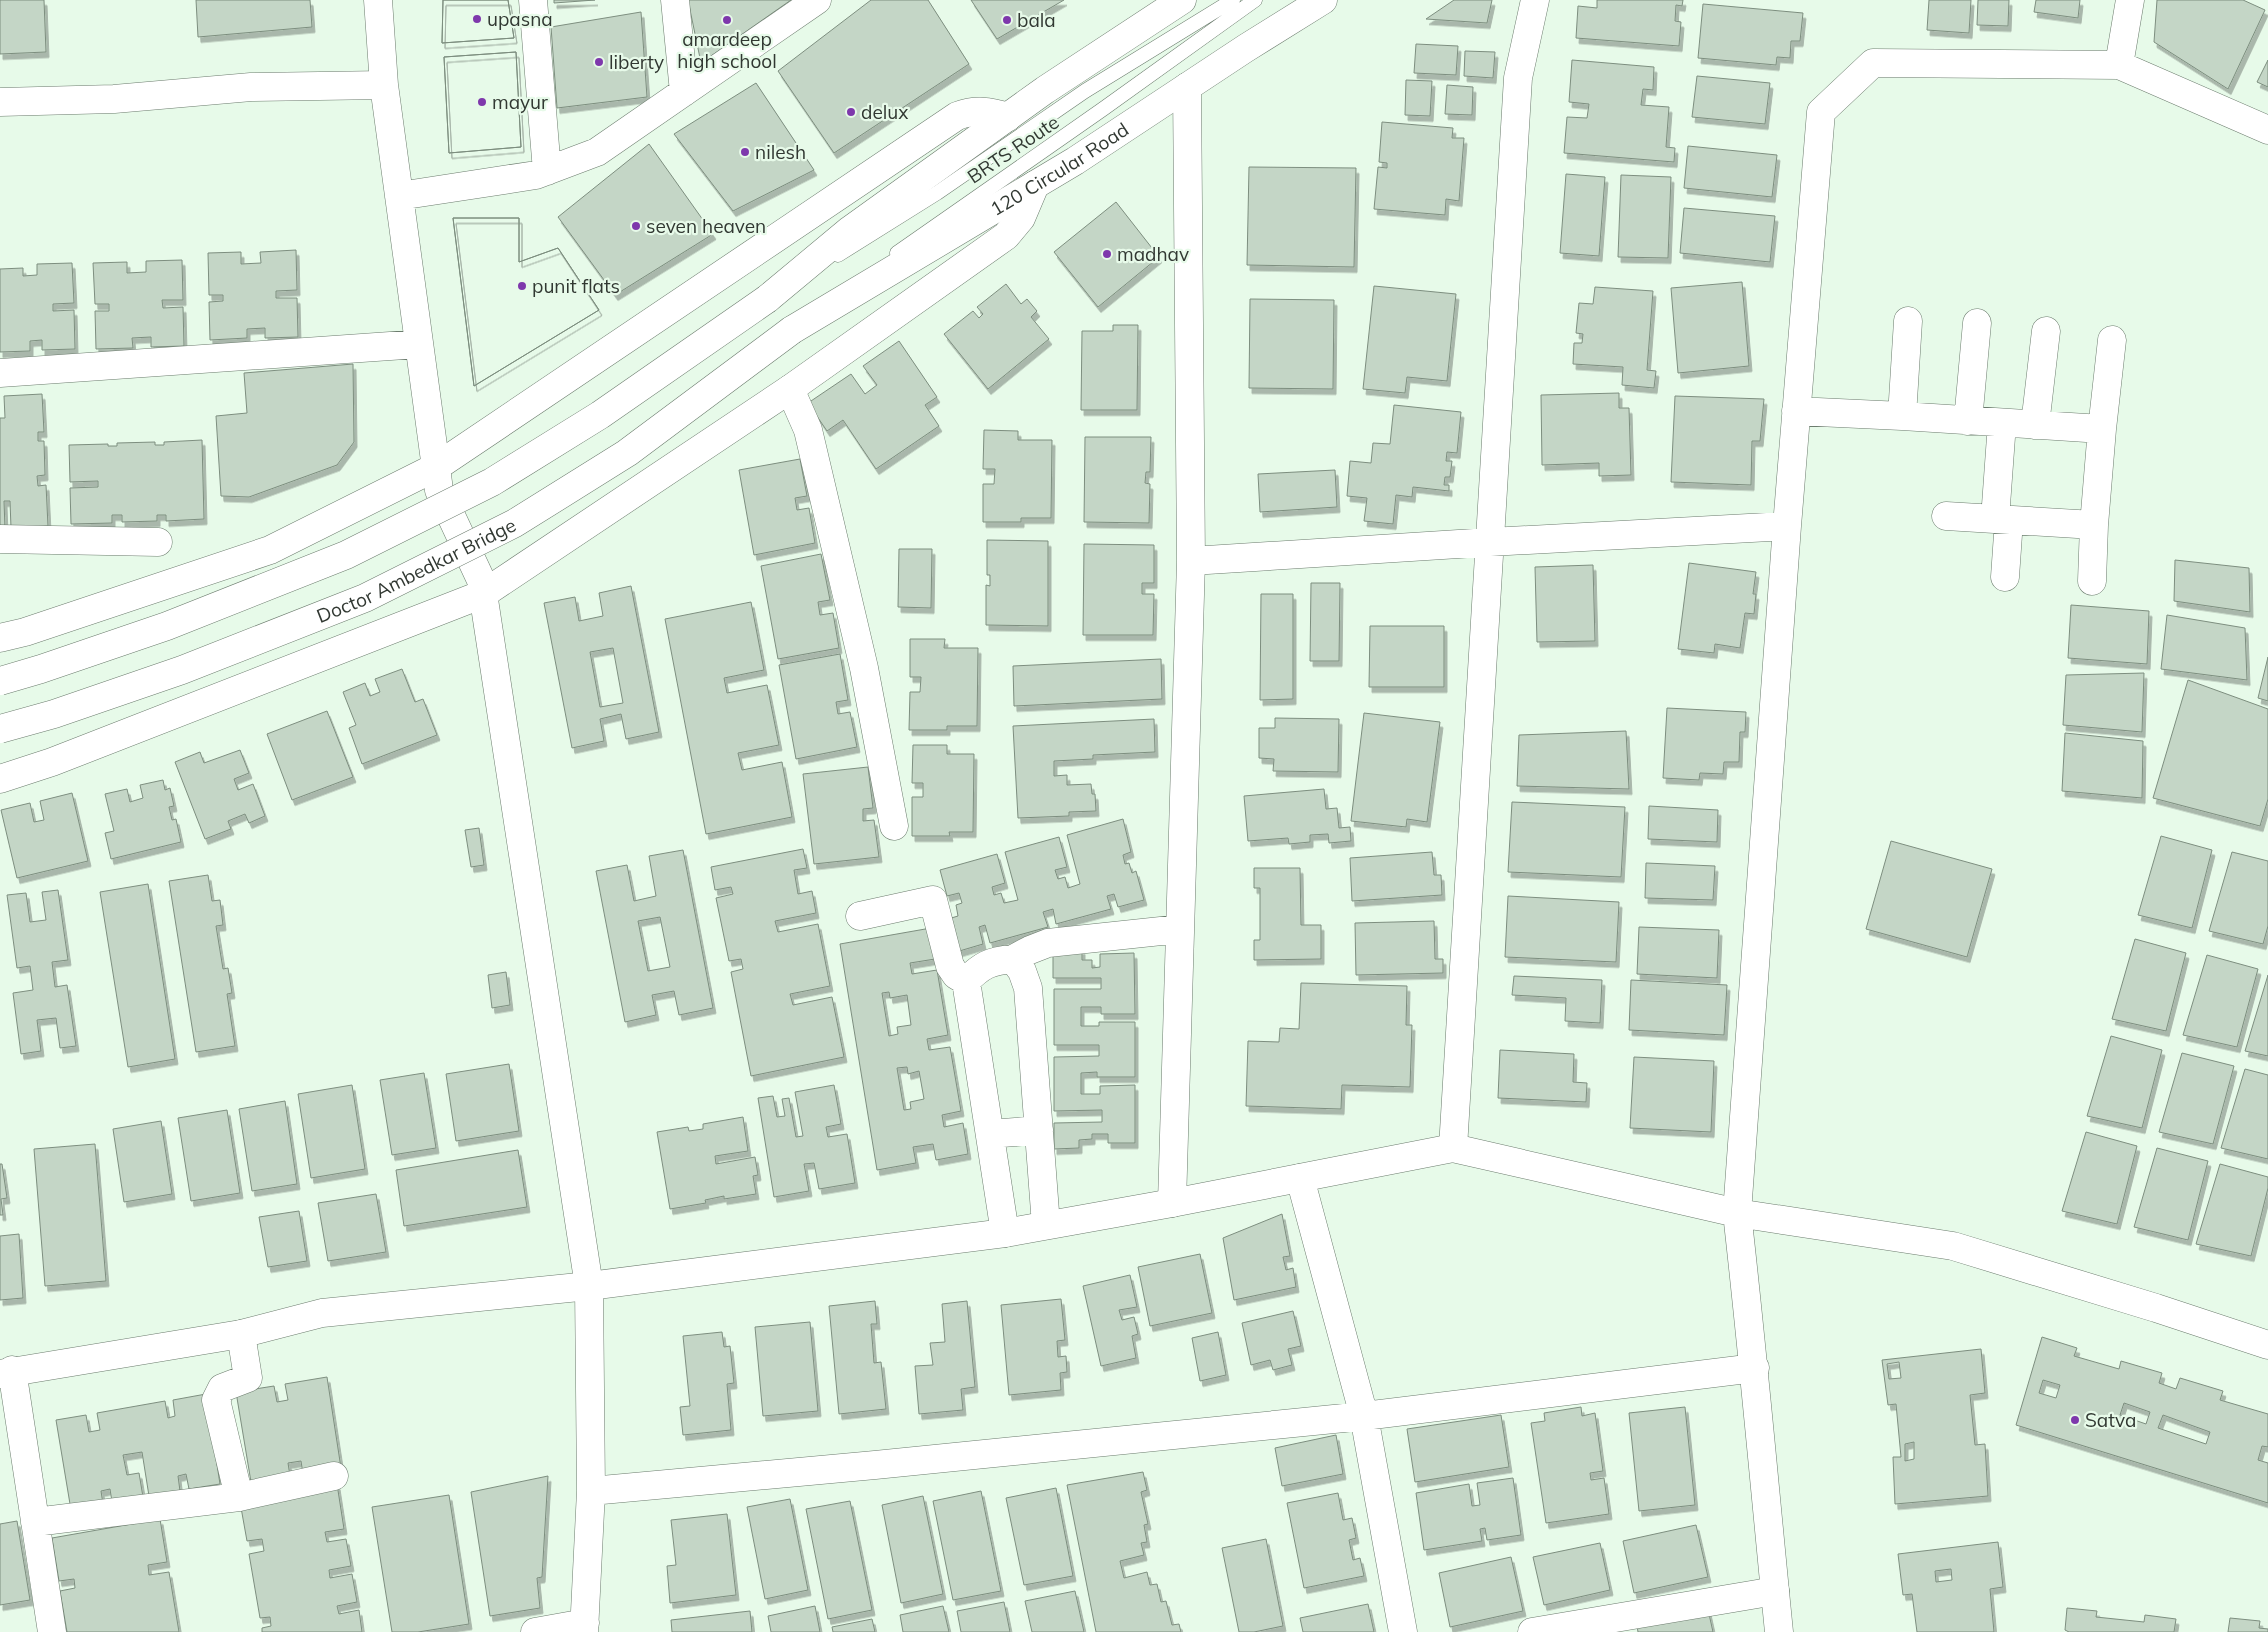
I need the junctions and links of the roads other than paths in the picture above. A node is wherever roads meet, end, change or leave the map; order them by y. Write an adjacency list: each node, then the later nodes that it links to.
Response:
1 (378, 0): 12 (street)
2 (533, 0): 18 (street)
3 (675, 0): 14 (street)
4 (817, 0): 14 (street)
5 (1182, 0): 16 (street)
6 (1233, 0): 21 (lane, BRTS Route)
7 (1255, 0): 24 (lane, BRTS Route)
8 (1323, 0): 13 (street, 120 Circular Road)
9 (1535, 0): 43 (street)
10 (2130, 0): 11 (street)
11 (2119, 65): 17 (street); 30 (street)
12 (384, 85): 15 (street); 20 (street)
13 (1187, 87): 19 (street, 120 Circular Road); 44 (street)
14 (684, 92): 18 (street)
15 (0, 102)
16 (1008, 117): 21 (street); 36 (street)
17 (2268, 130)
18 (547, 171): 20 (street)
19 (1035, 185): 24 (street, 120 Circular Road); 29 (street)
20 (399, 196): 27 (street)
21 (768, 299): 49 (street, bridge)
22 (1908, 321): 31 (street)
23 (1977, 324): 32 (street)
24 (792, 330): 50 (street, Doctor Ambedkar Bridge, bridge)
25 (2046, 331): 34 (street)
26 (2112, 340): 35 (street)
27 (419, 344): 28 (street); 36 (street)
28 (0, 373)
29 (790, 389): 47 (street); 52 (street)
30 (1796, 412): 31 (street); 40 (street)
31 (1902, 416): 32 (street)
32 (1968, 421): 33 (street)
33 (2002, 423): 34 (street); 38 (street)
34 (2036, 425): 35 (street)
35 (2102, 429): 39 (street)
36 (436, 467): 47 (street); 48 (street)
37 (1946, 516): 38 (street)
38 (2002, 519): 39 (street); 45 (street)
39 (2094, 525): 46 (street)
40 (1787, 526): 43 (street); 62 (street)
41 (0, 539): 42 (street)
42 (158, 542)
43 (1490, 542): 44 (street); 59 (street)
44 (1191, 562): 54 (street)
45 (2005, 577)
46 (2092, 581)
47 (483, 594): 51 (street); 65 (street)
48 (0, 638)
49 (0, 681)
50 (0, 729)
51 (0, 779)
52 (894, 826)
53 (860, 916): 56 (street)
54 (1180, 929): 55 (street); 61 (street)
55 (1013, 959): 56 (street); 57 (street)
56 (966, 981): 58 (street)
57 (1039, 1130): 58 (street); 63 (street)
58 (990, 1134): 64 (street)
59 (1453, 1148): 60 (street); 62 (street)
60 (1300, 1178): 61 (street); 70 (street)
61 (1172, 1203): 63 (street)
62 (1737, 1213): 67 (street); 68 (street)
63 (1046, 1225): 64 (street)
64 (1005, 1233): 65 (street)
65 (589, 1286): 66 (street); 72 (street)
66 (241, 1334): 69 (street); 73 (street)
67 (2268, 1345)
68 (1755, 1368): 70 (street); 75 (street)
69 (6, 1372): 74 (street)
70 (1364, 1416): 72 (street); 79 (street)
71 (334, 1476): 73 (street)
72 (591, 1491): 76 (street)
73 (239, 1497): 74 (street)
74 (35, 1522): 77 (street)
75 (1775, 1591): 80 (street); 81 (street)
76 (584, 1628): 78 (street)
77 (52, 1632)
78 (535, 1632)
79 (1403, 1632)
80 (1532, 1632)
81 (1779, 1632)

